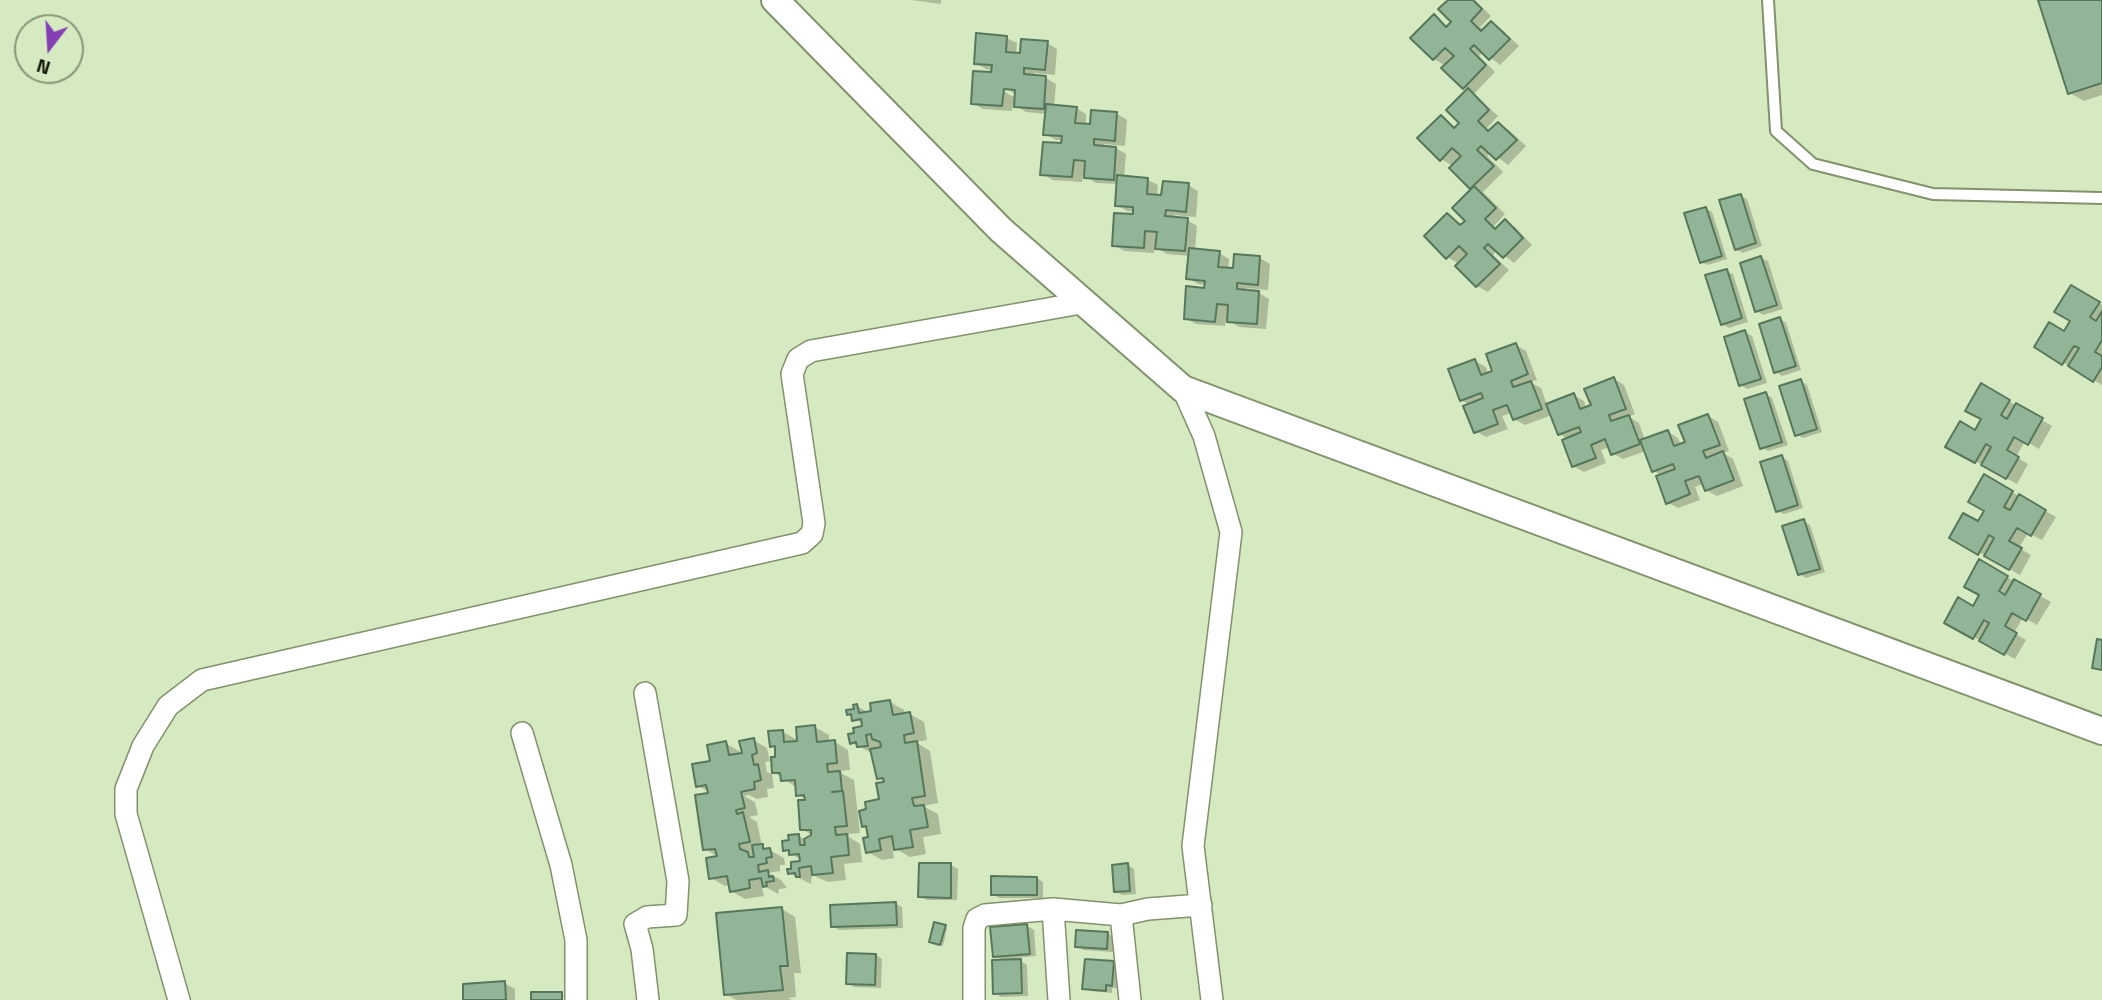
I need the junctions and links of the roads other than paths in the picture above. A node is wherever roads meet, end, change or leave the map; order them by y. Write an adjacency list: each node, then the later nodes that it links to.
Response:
1 (775, 0): 4 (street)
2 (1768, 0): 3 (lane)
3 (2102, 198)
4 (1082, 303): 5 (street); 12 (street)
5 (1183, 389): 7 (street); 9 (street)
6 (645, 693): 14 (street)
7 (2102, 731)
8 (522, 733): 13 (street)
9 (1201, 905): 11 (street); 18 (street)
10 (1053, 909): 11 (street); 15 (street); 16 (street)
11 (1121, 915): 17 (street)
12 (178, 1000)
13 (576, 1000)
14 (648, 1000)
15 (974, 1000)
16 (1059, 1000)
17 (1130, 1000)
18 (1212, 1000)

